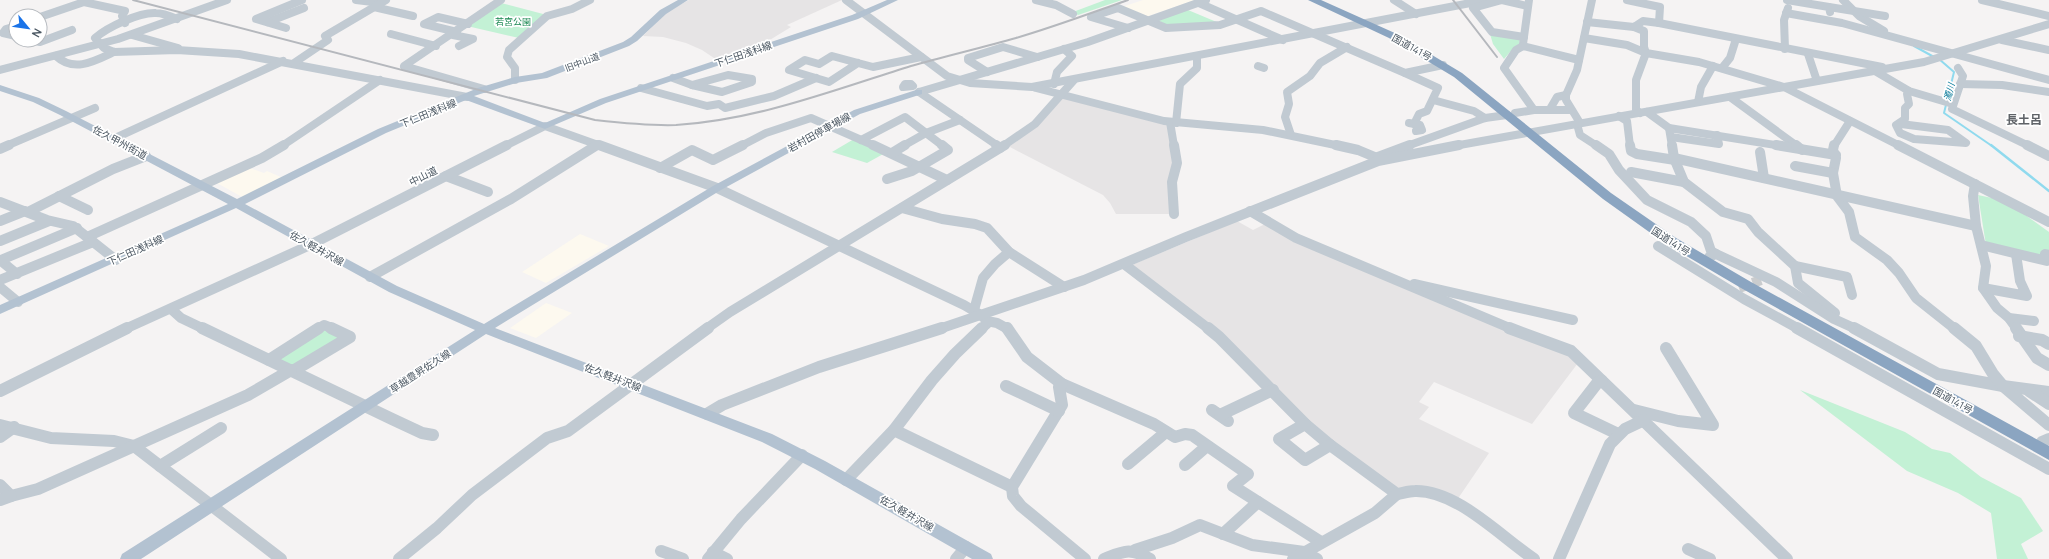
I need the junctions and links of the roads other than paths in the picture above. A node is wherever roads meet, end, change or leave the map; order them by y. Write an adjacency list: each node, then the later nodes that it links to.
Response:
1 (212, 0): 30 (street)
2 (227, 0): 30 (street)
3 (302, 0): 40 (street)
4 (356, 0): 24 (street)
5 (501, 0): 45 (street)
6 (590, 0): 100 (street)
7 (684, 0): 100 (main road, 旧中山道)
8 (846, 0): 31 (street)
9 (894, 0): 31 (main road, 下仁田浅科線)
10 (1036, 0): 32 (street)
11 (1313, 0): 43 (highway, 国道141号)
12 (1321, 0): 43 (highway, 国道141号)
13 (1394, 0): 33 (street)
14 (1486, 0): 33 (street)
15 (1592, 0): 41 (street)
16 (1627, 0): 22 (street)
17 (1787, 0): 18 (street)
18 (1790, 0): 25 (street); 28 (street)
19 (1843, 0): 27 (street)
20 (1982, 0): 36 (street)
21 (1203, 1): 37 (street); 39 (street)
22 (1648, 2): 44 (street)
23 (1528, 3): 57 (street); 57 (street)
24 (380, 4): 34 (street); 86 (street)
25 (1829, 7): 27 (street); 38 (street)
26 (301, 10): 40 (street)
27 (1854, 10): 35 (street); 62 (street)
28 (1786, 13): 38 (street); 72 (street)
29 (48, 14): 42 (street)
30 (182, 14): 42 (street); 56 (street)
31 (864, 14): 80 (street); 97 (main road, 下仁田浅科線)
32 (1073, 14)
33 (1416, 14): 43 (street)
34 (413, 16)
35 (1885, 16)
36 (2049, 16)
37 (1236, 19): 39 (street); 53 (street); 64 (street)
38 (1830, 20): 62 (street)
39 (1148, 21): 49 (street); 49 (street)
40 (268, 22): 48 (street)
41 (1587, 22): 47 (street); 59 (street)
42 (125, 23): 65 (street)
43 (1369, 23): 53 (street); 88 (highway, 国道141号); 128 (highway, 国道141号)
44 (1659, 23): 47 (street); 61 (street)
45 (468, 24): 52 (street); 52 (street)
46 (2049, 24): 63 (street)
47 (1634, 27): 76 (street)
48 (286, 28)
49 (1128, 28): 71 (street)
50 (8, 29): 54 (street)
51 (72, 30): 60 (street)
52 (455, 33): 67 (street); 68 (street)
53 (1315, 33): 64 (street); 70 (street)
54 (8, 34)
55 (391, 34): 67 (street)
56 (132, 35): 65 (street); 73 (street)
57 (1524, 37): 69 (street)
58 (1908, 37): 66 (street)
59 (1584, 38): 76 (street); 84 (street)
60 (48, 39)
61 (1736, 39): 72 (street); 90 (street)
62 (1899, 39): 66 (street); 83 (street)
63 (2000, 39): 74 (street); 77 (street)
64 (1283, 40): 82 (street)
65 (101, 44): 75 (street); 79 (street)
66 (1917, 44): 77 (street)
67 (436, 46): 112 (street)
68 (459, 46)
69 (1523, 46): 84 (street); 125 (street)
70 (1347, 47): 96 (street); 143 (street)
71 (1064, 49): 81 (street); 105 (street)
72 (1785, 49): 78 (street)
73 (177, 50): 75 (street); 85 (street)
74 (2049, 50)
75 (114, 52): 79 (street)
76 (1646, 53): 89 (street); 127 (street)
77 (1955, 53): 83 (street); 103 (street)
78 (1808, 54): 91 (street); 104 (street)
79 (56, 56): 93 (street)
80 (921, 57): 87 (street); 101 (street)
81 (1037, 57): 95 (street); 95 (street)
82 (1197, 57): 102 (street); 134 (street)
83 (1937, 59): 91 (street)
84 (1579, 60): 117 (street)
85 (283, 61): 86 (street); 144 (street)
86 (294, 63): 99 (street)
87 (858, 63): 98 (street); 98 (street)
88 (1443, 65): 96 (street); 128 (highway, 国道141号)
89 (1714, 66): 90 (street); 121 (street)
90 (1722, 68): 109 (street)
91 (1890, 68): 94 (street)
92 (1958, 68): 106 (street)
93 (0, 70)
94 (1875, 71): 104 (street); 114 (street)
95 (987, 72): 101 (street)
96 (1405, 73): 120 (street)
97 (673, 78): 107 (street); 111 (main road, 下仁田浅科線)
98 (816, 78): 111 (street)
99 (380, 80): 118 (street); 168 (street)
100 (515, 80): 112 (main road, 旧中山道)
101 (959, 80): 108 (street); 113 (street)
102 (1074, 80): 105 (street); 116 (street)
103 (2049, 80)
104 (1817, 81): 109 (street)
105 (1054, 84): 108 (street)
106 (1960, 84): 115 (street); 122 (street)
107 (692, 85): 107 (street)
108 (1032, 87): 116 (street)
109 (1784, 87): 119 (street); 133 (street)
110 (0, 88): 130 (main road, 佐久甲州街道)
111 (641, 88): 137 (main road, 下仁田浅科線)
112 (484, 89): 118 (main road, 旧中山道)
113 (916, 90): 132 (street); 138 (main road, 岩村田停車場線)
114 (1909, 91): 122 (street); 136 (street)
115 (2049, 92)
116 (1061, 94): 134 (street); 147 (street)
117 (1566, 95): 124 (street); 126 (street)
118 (467, 97): 137 (main road, 下仁田浅科線); 174 (main road, 下仁田浅科線)
119 (1730, 97): 121 (street); 149 (street)
120 (1433, 100): 131 (street); 139 (street)
121 (1698, 102): 127 (street)
122 (1952, 104): 153 (street)
123 (96, 108): 130 (street)
124 (1550, 109): 125 (street); 126 (street)
125 (1534, 110): 128 (street)
126 (1571, 110): 135 (street)
127 (1643, 112): 129 (street); 141 (street)
128 (1511, 114): 131 (street); 140 (highway, 国道141号)
129 (1619, 116): 135 (street); 156 (street)
130 (74, 118): 144 (main road, 佐久甲州街道); 148 (street)
131 (1485, 118): 155 (street)
132 (960, 120): 142 (street); 147 (street)
133 (1850, 121): 151 (street); 167 (street)
134 (1173, 122): 143 (street); 179 (street)
135 (1578, 124): 140 (street); 194 (street)
136 (1901, 124): 136 (street)
137 (545, 126): 146 (street); 162 (street, 中山道)
138 (829, 127): 145 (street); 159 (street); 169 (main road, 岩村田停車場線)
139 (1414, 128)
140 (1534, 131): 155 (street); 187 (highway, 国道141号); 194 (highway, 国道141号)
141 (1670, 132): 149 (street); 156 (street)
142 (926, 133): 145 (street); 150 (street); 157 (street)
143 (1291, 135): 155 (street)
144 (112, 139): 152 (main road, 佐久甲州街道)
145 (861, 140): 150 (street)
146 (597, 145): 159 (street); 200 (street)
147 (1000, 148): 165 (street)
148 (0, 149)
149 (1804, 151): 151 (street)
150 (892, 153): 157 (street)
151 (1836, 155): 161 (street)
152 (146, 156): 168 (main road, 佐久甲州街道); 171 (street)
153 (2049, 156)
154 (1763, 158): 163 (street)
155 (1379, 159): 178 (street)
156 (1675, 159): 163 (street); 166 (street)
157 (920, 166): 164 (street); 165 (street)
158 (1795, 166): 161 (street)
159 (660, 168): 169 (street)
160 (1631, 172): 166 (street)
161 (1833, 173): 172 (street)
162 (446, 176): 170 (street); 188 (street, 中山道)
163 (1764, 178): 172 (street)
164 (887, 179)
165 (947, 180): 175 (street)
166 (1684, 182): 198 (street)
167 (1975, 184): 182 (street); 183 (street)
168 (203, 186): 174 (main road, 佐久甲州街道); 185 (street)
169 (717, 188): 190 (street); 215 (main road, 草越豊昇佐久線)
170 (488, 192)
171 (59, 196): 176 (street); 177 (street)
172 (1837, 196): 183 (street); 227 (street)
173 (0, 202): 177 (street)
174 (237, 204): 188 (main road, 佐久軽井沢線); 196 (main road, 下仁田浅科線)
175 (902, 208): 190 (street); 191 (street)
176 (88, 210)
177 (27, 211): 180 (street); 181 (street)
178 (1250, 211): 197 (street); 202 (street)
179 (1174, 214)
180 (0, 221)
181 (49, 221): 184 (street); 186 (street)
182 (2049, 222)
183 (1976, 226): 189 (street)
184 (77, 228): 185 (street); 195 (street)
185 (90, 239): 196 (street); 199 (street)
186 (0, 240)
187 (1671, 242): 250 (highway, 国道141号); 257 (street)
188 (310, 245): 200 (main road, 佐久軽井沢線); 208 (street, 中山道)
189 (1981, 245): 192 (street); 205 (street)
190 (838, 246): 210 (street); 225 (street)
191 (1009, 252): 204 (street); 210 (street)
192 (2016, 254): 193 (street); 205 (street)
193 (2049, 255)
194 (1712, 256): 213 (highway, 国道141号); 213 (street)
195 (0, 260): 199 (street)
196 (116, 260): 207 (main road, 下仁田浅科線)
197 (1124, 264): 204 (street); 229 (street)
198 (1795, 266): 206 (street); 216 (street)
199 (17, 274): 201 (street)
200 (370, 277): 215 (main road, 佐久軽井沢線)
201 (0, 280)
202 (1398, 282): 212 (street); 223 (street)
203 (0, 287): 207 (street)
204 (1064, 288): 210 (street)
205 (1983, 288): 211 (street)
206 (1852, 295)
207 (18, 302): 209 (main road, 下仁田浅科線)
208 (171, 309): 220 (street); 230 (street, 中山道)
209 (0, 310)
210 (980, 316): 224 (street); 236 (street); 244 (street)
211 (2009, 318): 214 (street); 217 (street)
212 (1573, 320)
213 (1830, 321): 216 (street); 250 (highway, 国道141号)
214 (2034, 321)
215 (485, 329): 225 (main road, 佐久軽井沢線); 233 (main road, 草越豊昇佐久線)
216 (1870, 336): 227 (street)
217 (2019, 336): 218 (street); 221 (street)
218 (2049, 344)
219 (1666, 348): 234 (street)
220 (269, 360): 222 (street); 222 (street)
221 (2049, 365)
222 (292, 371): 233 (street); 251 (street)
223 (1602, 381): 234 (street); 246 (street)
224 (1062, 384): 235 (street); 245 (street)
225 (633, 385): 236 (main road, 佐久軽井沢線); 275 (street)
226 (1006, 386): 235 (street)
227 (2003, 386): 228 (street); 241 (street)
228 (2028, 389): 231 (street); 232 (street)
229 (1273, 390): 237 (street); 239 (street)
230 (0, 391)
231 (2049, 392)
232 (2049, 404)
233 (365, 406): 247 (street); 264 (main road, 草越豊昇佐久線)
234 (1634, 410): 238 (street)
235 (1059, 411): 260 (street)
236 (707, 414): 253 (main road, 佐久軽井沢線)
237 (1220, 416)
238 (1644, 420): 246 (street); 287 (street)
239 (1305, 424): 249 (street); 249 (street)
240 (0, 425): 242 (street)
241 (2049, 425)
242 (14, 427): 248 (street); 251 (street)
243 (221, 428): 256 (street)
244 (894, 430): 258 (street); 260 (street)
245 (1166, 432): 252 (street); 254 (street)
246 (1618, 434): 285 (street)
247 (433, 435)
248 (0, 436)
249 (1330, 445): 261 (street)
250 (2047, 445)
251 (134, 446): 256 (street); 262 (street)
252 (1207, 446): 255 (street); 263 (street)
253 (802, 455): 258 (main road, 佐久軽井沢線); 271 (street)
254 (1128, 464)
255 (1186, 465)
256 (160, 466): 264 (street)
257 (2049, 469)
258 (846, 480): 267 (main road, 佐久軽井沢線)
259 (0, 485): 262 (street)
260 (1012, 487): 280 (street)
261 (1397, 494): 266 (street); 284 (street)
262 (6, 498)
263 (1258, 502): 265 (street); 266 (street)
264 (210, 505): 273 (main road, 草越豊昇佐久線); 274 (street)
265 (1223, 534): 269 (street); 272 (street)
266 (1320, 542): 272 (street)
267 (966, 547): 278 (street); 279 (main road, 佐久軽井沢線)
268 (1688, 549): 286 (street)
269 (1136, 550): 281 (street); 282 (street)
270 (661, 551): 276 (street)
271 (711, 556): 277 (street)
272 (1299, 556): 283 (street)
273 (128, 559)
274 (281, 559)
275 (399, 559)
276 (683, 559)
277 (727, 559)
278 (956, 559)
279 (985, 559)
280 (1085, 559)
281 (1104, 559)
282 (1150, 559)
283 (1317, 559)
284 (1534, 559)
285 (1559, 559)
286 (1710, 559)
287 (1787, 559)

